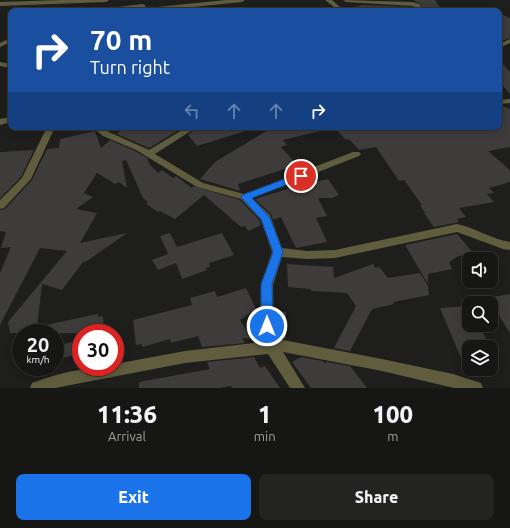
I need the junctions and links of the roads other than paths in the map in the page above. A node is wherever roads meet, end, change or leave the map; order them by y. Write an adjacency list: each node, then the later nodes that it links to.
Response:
1 (106, 0): 6 (street)
2 (196, 0): 8 (street)
3 (242, 0): 9 (street)
4 (328, 0): 10 (street)
5 (346, 0): 11 (street)
6 (58, 1): 7 (street)
7 (0, 4)
8 (127, 8)
9 (175, 8)
10 (335, 8)
11 (420, 8)
12 (50, 130): 18 (street)
13 (100, 130): 15 (street)
14 (188, 130): 15 (street)
15 (149, 154): 17 (street)
16 (356, 154): 17 (street)
17 (245, 197): 20 (street)
18 (0, 206)
19 (510, 246): 20 (street)
20 (278, 252): 21 (street)
21 (271, 346): 22 (street); 23 (street); 24 (street)
22 (37, 388)
23 (298, 388)
24 (476, 388)

